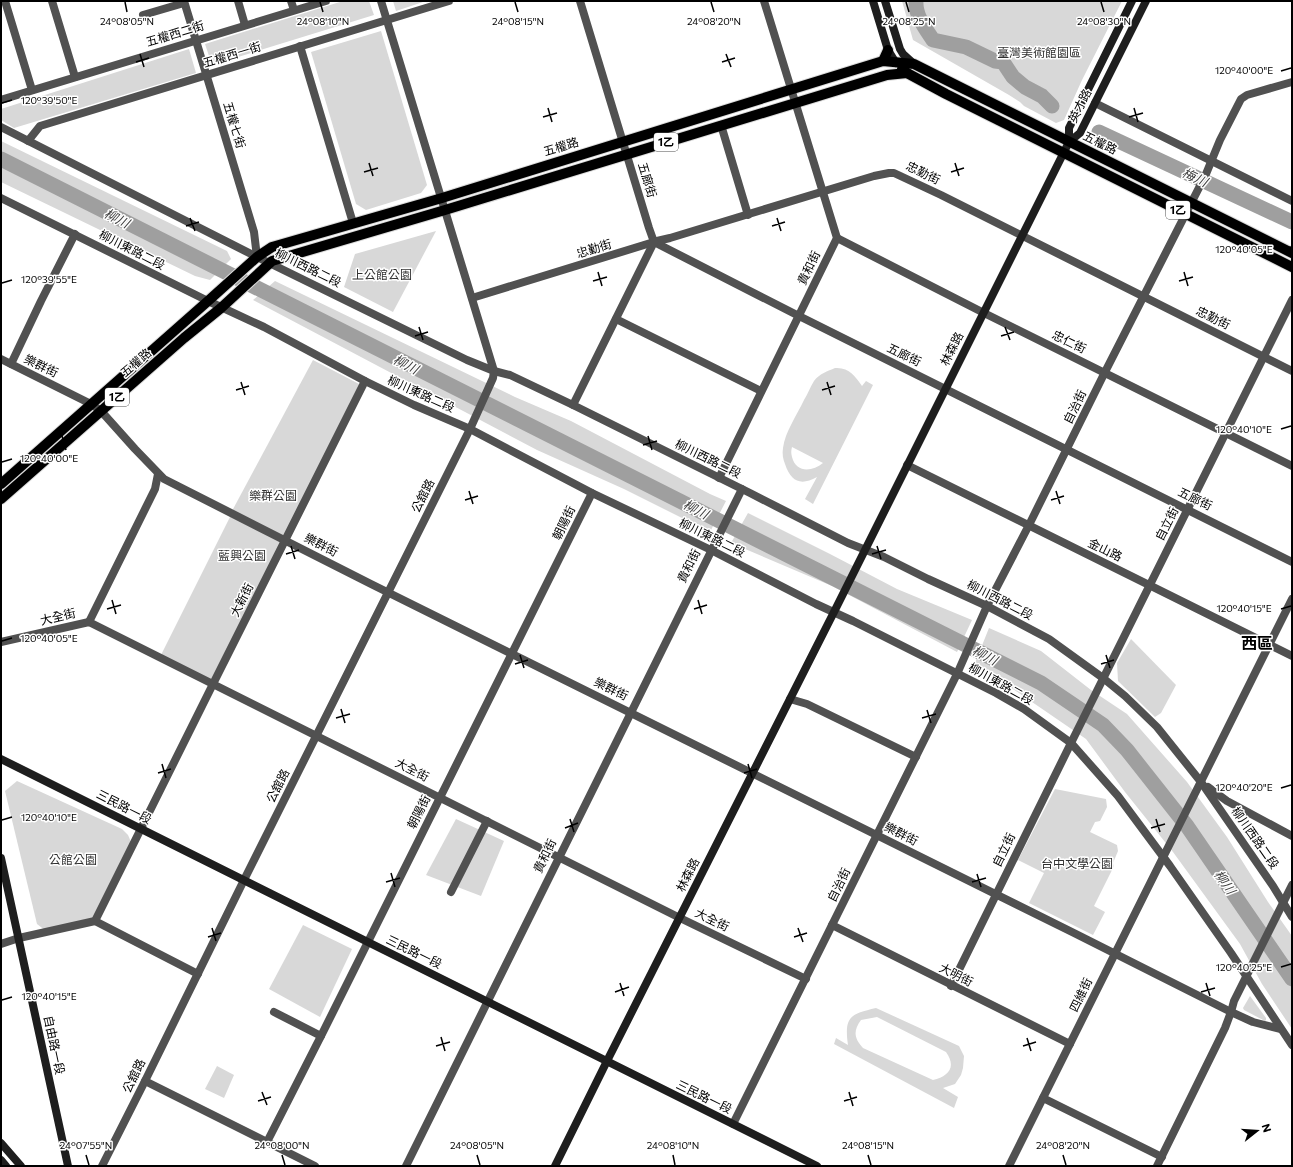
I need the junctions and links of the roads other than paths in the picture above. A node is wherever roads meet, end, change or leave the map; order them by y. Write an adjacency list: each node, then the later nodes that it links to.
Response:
1 (5, 1): 31 (street)
2 (52, 1): 29 (street)
3 (238, 1): 18 (street)
4 (291, 1): 15 (street)
5 (326, 1): 15 (street, 五權西二街)
6 (382, 1): 17 (street)
7 (449, 1): 17 (street, 五權西一街)
8 (580, 1): 39 (street, 五廊街)
9 (764, 1): 32 (street)
10 (873, 1): 22 (main road)
11 (885, 1): 21 (main road)
12 (1132, 1): 40 (main road, 英才路)
13 (1146, 1): 35 (main road, 英才路)
14 (184, 2): 16 (street); 19 (street, 五權七街)
15 (294, 10): 18 (street, 五權西二街)
16 (143, 15)
17 (387, 20): 20 (street, 五權西一街); 46 (street)
18 (245, 25): 19 (street, 五權西二街)
19 (195, 40): 27 (street, 五權七街); 29 (street, 五權西二街)
20 (300, 46): 27 (street, 五權西一街); 52 (street)
21 (900, 49): 24 (main road); 25 (main road)
22 (888, 50): 23 (main road); 24 (main road)
23 (882, 61): 24 (main road, 五權路 / 1乙); 32 (main road, 五權路 / 1乙)
24 (896, 63): 25 (main road, 五權路 / 1乙); 26 (main road, 1乙); 28 (main road)
25 (914, 64): 40 (main road, 五權路 / 1乙)
26 (907, 73): 28 (main road, 1乙); 41 (main road, 1乙)
27 (206, 75): 38 (street, 五權西一街); 58 (street, 五權七街)
28 (887, 75): 34 (main road, 1乙)
29 (76, 77): 31 (street, 五權西二街)
30 (1292, 82): 43 (street)
31 (32, 90): 33 (street, 五權西二街)
32 (791, 90): 34 (street); 39 (main road, 五權路 / 1乙)
33 (1, 100)
34 (795, 103): 36 (main road, 1乙); 44 (street)
35 (1095, 103): 40 (main road, 英才路); 43 (street)
36 (721, 125): 42 (main road, 1乙); 51 (street)
37 (1, 127): 38 (street, 柳川西路二段)
38 (28, 141): 58 (street, 柳川西路二段)
39 (622, 142): 42 (street, 五廊街); 46 (main road, 五權路 / 1乙)
40 (1069, 142): 41 (main road, 林森路); 48 (main road, 五權路 / 1乙)
41 (1063, 153): 50 (main road, 1乙); 54 (main road, 林森路)
42 (626, 154): 49 (main road, 1乙); 56 (street, 五廊街)
43 (1212, 161): 47 (street); 48 (street, 自治街)
44 (822, 192): 51 (street, 忠勤街); 54 (street, 忠勤街); 55 (street)
45 (1, 198): 53 (street, 柳川東路二段)
46 (442, 198): 49 (street); 52 (main road, 五權路 / 1乙)
47 (1292, 201)
48 (1191, 203): 50 (street, 自治街); 57 (main road, 五權路 / 1乙)
49 (445, 210): 59 (main road, 1乙); 62 (street)
50 (1185, 214): 60 (main road, 1乙); 61 (street, 自治街)
51 (748, 215): 56 (street, 忠勤街)
52 (353, 224): 58 (main road, 五權路 / 1乙)
53 (75, 234): 64 (street, 柳川東路二段); 71 (street)
54 (1022, 236): 61 (street, 忠勤街); 66 (main road, 林森路)
55 (837, 238): 66 (street, 忠仁街); 67 (street, 貴和街)
56 (654, 242): 62 (street, 忠勤街); 67 (street, 五廊街); 68 (street)
57 (1292, 253)
58 (253, 260): 59 (street, 柳川西路二段); 64 (main road, 五權路 / 1乙)
59 (269, 263): 65 (main road, 五權路 / 1乙); 72 (street, 柳川西路二段)
60 (1292, 267)
61 (1144, 297): 69 (street, 忠勤街); 74 (street, 自治街)
62 (472, 298): 72 (street)
63 (1292, 300): 69 (street, 自立街)
64 (208, 302): 65 (street, 柳川東路二段); 78 (main road, 五權路 / 1乙)
65 (221, 308): 75 (street, 柳川東路二段); 80 (main road, 五權路 / 1乙)
66 (984, 313): 74 (street, 忠仁街); 76 (main road, 林森路)
67 (799, 316): 76 (street, 五廊街); 77 (street, 貴和街)
68 (616, 319): 77 (street); 79 (street)
69 (1264, 357): 73 (street, 忠勤街); 82 (street, 自立街)
70 (1, 359): 71 (street, 樂群街)
71 (11, 364): 78 (street, 樂群街)
72 (494, 371): 79 (street, 柳川西路二段); 81 (street, 公舘路)
73 (1292, 371)
74 (1105, 372): 82 (street, 忠仁街); 83 (street, 自治街)
75 (365, 382): 81 (street, 柳川東路二段); 94 (street, 大新街)
76 (945, 389): 83 (street, 五廊街); 84 (main road, 林森路)
77 (761, 391): 87 (street, 貴和街)
78 (91, 404): 80 (street, 樂群街); 88 (main road, 五權路 / 1乙)
79 (574, 405): 87 (street, 柳川西路二段)
80 (101, 411): 86 (street, 樂群街); 91 (main road, 五權路 / 1乙)
81 (470, 429): 90 (street, 柳川東路二段); 99 (street, 公舘路)
82 (1226, 433): 85 (street, 忠仁街); 92 (street, 自立街)
83 (1067, 449): 92 (street, 五廊街); 93 (street, 自治街)
84 (907, 465): 93 (street, 金山路); 96 (main road, 林森路)
85 (1292, 466)
86 (158, 474): 94 (street, 樂群街); 103 (street)
87 (719, 478): 89 (street, 柳川西路二段)
88 (1, 484)
89 (742, 489): 95 (street, 貴和街); 96 (street, 柳川西路二段)
90 (592, 493): 95 (street, 柳川東路二段); 106 (street, 朝陽街)
91 (1, 499)
92 (1188, 509): 97 (street, 五廊街); 98 (street, 自立街)
93 (1029, 525): 98 (street, 金山路); 101 (street, 自治街)
94 (285, 540): 99 (street, 樂群街); 110 (street, 大新街)
95 (711, 550): 102 (street, 柳川東路二段); 112 (street, 貴和街)
96 (865, 550): 101 (street, 柳川西路二段); 102 (main road, 林森路)
97 (1292, 562)
98 (1150, 585): 105 (street, 金山路); 109 (street, 自立街)
99 (388, 592): 106 (street, 樂群街); 113 (street, 公舘路)
100 (1292, 599): 105 (street)
101 (987, 606): 108 (street, 自治街); 109 (street, 柳川西路二段)
102 (834, 612): 108 (street, 柳川東路二段); 111 (main road, 林森路)
103 (89, 622): 104 (street, 大全街); 110 (street, 大全街)
104 (1, 642)
105 (1269, 645): 107 (street, 金山路); 118 (street)
106 (511, 654): 112 (street, 樂群街); 119 (street, 朝陽街)
107 (1292, 656)
108 (957, 674): 114 (street, 柳川東路二段); 115 (street, 自治街)
109 (1103, 678): 114 (street, 自立街); 118 (street, 柳川西路二段)
110 (212, 684): 113 (street, 大全街); 121 (street, 大新街)
111 (790, 699): 115 (street); 117 (main road, 林森路)
112 (630, 712): 117 (street, 樂群街); 125 (street, 貴和街)
113 (316, 736): 119 (street, 大全街); 127 (street, 公舘路)
114 (1070, 743): 124 (street, 柳川東路二段); 130 (street, 自立街)
115 (916, 757): 122 (street, 自治街)
116 (1, 759): 121 (main road, 三民路一段)
117 (753, 774): 122 (street, 樂群街); 133 (main road, 林森路)
118 (1201, 782): 123 (street); 124 (street, 四維街); 131 (street, 柳川西路二段)
119 (440, 797): 120 (street, 大全街); 137 (street, 朝陽街)
120 (487, 821): 125 (street, 大全街); 129 (street)
121 (141, 829): 127 (main road, 三民路一段); 134 (street, 大新街)
122 (877, 835): 130 (street, 樂群街); 135 (street, 自治街)
123 (1292, 836)
124 (1163, 856): 139 (street, 四維街); 141 (street, 柳川東路二段)
125 (559, 857): 133 (street, 大全街); 144 (street, 貴和街)
126 (1, 858): 136 (main road, 自由路一段)
127 (244, 880): 137 (main road, 三民路一段); 140 (street, 公舘路)
128 (1292, 885): 131 (street)
129 (451, 892)
130 (996, 894): 139 (street, 樂群街); 143 (street, 自立街)
131 (1283, 902): 132 (street, 柳川西路二段); 141 (street)
132 (1292, 917)
133 (680, 918): 142 (street, 大全街); 151 (main road, 林森路)
134 (95, 921): 136 (street); 140 (street)
135 (832, 925): 142 (street, 自治街); 143 (street, 大明街)
136 (19, 938): 138 (street); 162 (main road, 自由路一段)
137 (367, 942): 144 (main road, 三民路一段); 148 (street, 朝陽街)
138 (1, 944)
139 (1115, 953): 146 (street, 樂群街); 149 (street, 四維街)
140 (198, 974): 152 (street, 公舘路)
141 (1246, 976): 146 (street); 147 (street, 柳川東路二段)
142 (806, 979): 154 (street, 自治街)
143 (951, 986): 149 (street, 大明街)
144 (486, 1002): 151 (main road, 三民路一段); 159 (street, 貴和街)
145 (274, 1012): 148 (street)
146 (1231, 1012): 147 (street, 樂群街); 157 (street)
147 (1280, 1029): 150 (street, 柳川東路二段)
148 (321, 1036): 155 (street, 朝陽街)
149 (1070, 1044): 153 (street, 四維街)
150 (1292, 1045)
151 (606, 1061): 154 (main road, 三民路一段); 165 (main road, 林森路)
152 (145, 1081): 155 (street); 163 (street, 公舘路)
153 (1043, 1098): 157 (street); 167 (street, 四維街)
154 (733, 1124): 166 (main road, 三民路一段)
155 (267, 1142): 164 (street)
156 (1, 1143): 161 (main road)
157 (1162, 1157): 168 (street)
158 (1, 1160): 160 (main road)
159 (407, 1165)
160 (6, 1166)
161 (21, 1166)
162 (68, 1166)
163 (102, 1166)
164 (315, 1166)
165 (555, 1166)
166 (817, 1166)
167 (1009, 1166)
168 (1157, 1166)

